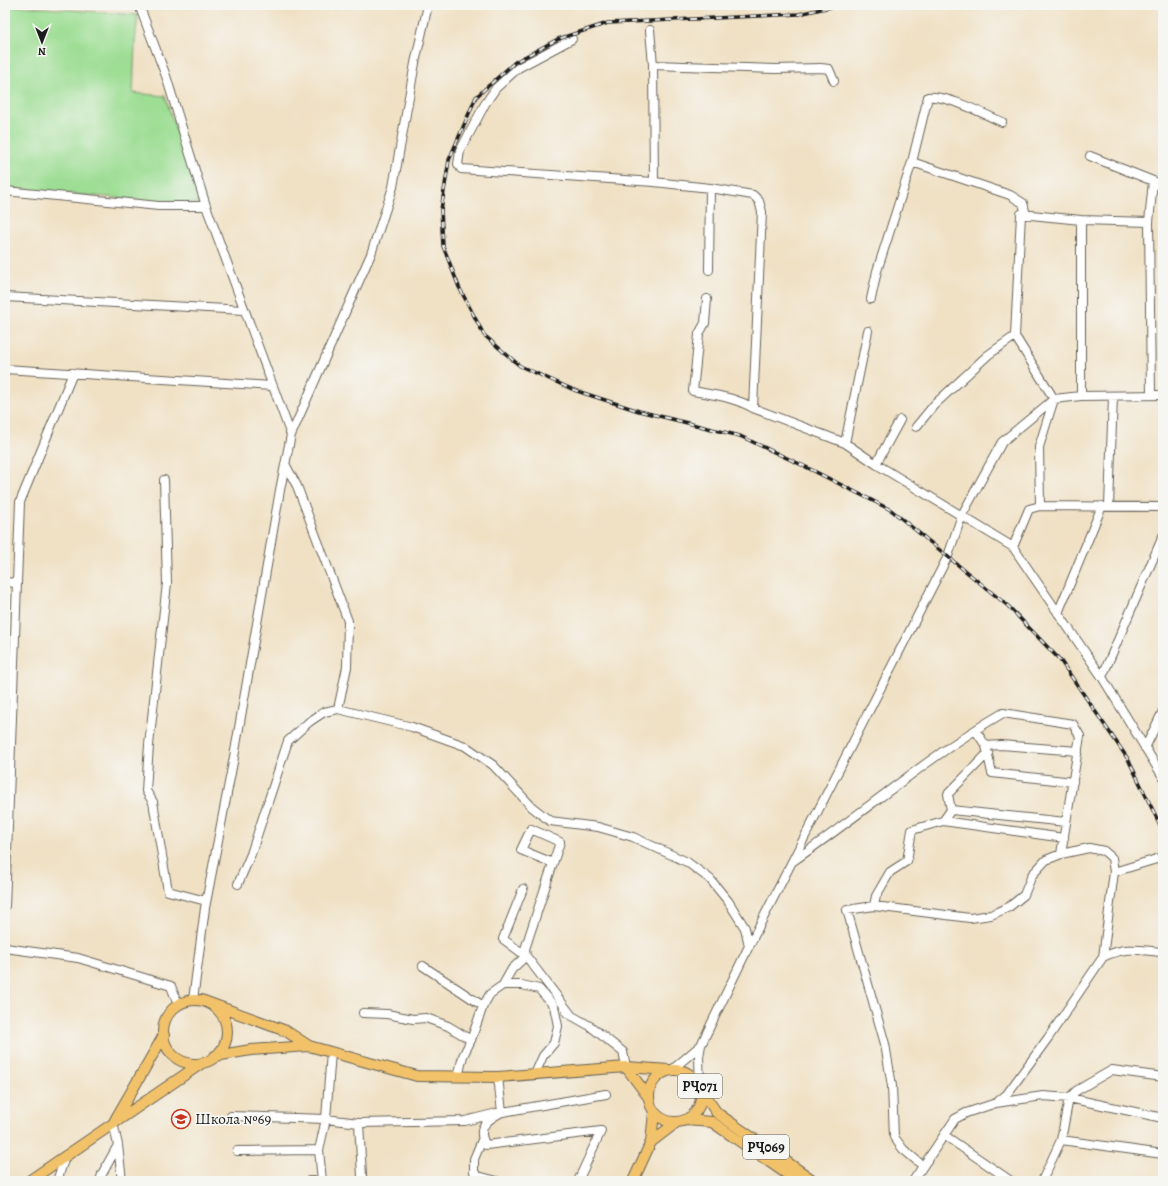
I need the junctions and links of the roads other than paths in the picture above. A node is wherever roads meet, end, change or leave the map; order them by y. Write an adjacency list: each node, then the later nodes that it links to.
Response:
1 (139, 5): 15 (street)
2 (428, 5): 37 (street)
3 (650, 30): 5 (street)
4 (572, 39): 11 (street)
5 (653, 65): 6 (street); 11 (street)
6 (834, 81)
7 (1002, 122): 9 (street)
8 (1090, 156): 10 (street)
9 (912, 162): 16 (street); 22 (street)
10 (1153, 181): 12 (street); 18 (street)
11 (654, 182): 13 (street)
12 (1163, 185)
13 (710, 188): 19 (street); 34 (street)
14 (5, 191): 15 (street)
15 (206, 206): 23 (street)
16 (1026, 215): 17 (street); 25 (street)
17 (1081, 220): 18 (street); 31 (street)
18 (1149, 222): 29 (street)
19 (709, 270)
20 (5, 297): 23 (street)
21 (707, 299): 34 (street)
22 (871, 299)
23 (244, 310): 28 (street)
24 (868, 331): 38 (street)
25 (1016, 336): 33 (street); 36 (street)
26 (5, 369): 27 (street)
27 (73, 373): 28 (street); 49 (street)
28 (272, 386): 37 (street)
29 (1151, 394): 30 (street); 32 (street)
30 (1163, 395)
31 (1081, 396): 32 (street); 33 (street)
32 (1113, 396): 43 (street)
33 (1054, 399): 42 (street); 45 (street)
34 (753, 408): 38 (street)
35 (900, 420): 40 (street)
36 (916, 427)
37 (291, 434): 39 (street)
38 (845, 443): 40 (street)
39 (285, 464): 52 (street); 71 (street)
40 (876, 464): 45 (street)
41 (164, 480): 71 (street)
42 (1040, 506): 43 (street); 47 (street)
43 (1106, 506): 44 (street); 50 (street)
44 (1163, 507)
45 (962, 515): 47 (street); 67 (street)
46 (1163, 536): 51 (street)
47 (1013, 547): 50 (street)
48 (5, 582): 49 (street)
49 (17, 583): 72 (street)
50 (1058, 613): 51 (street)
51 (1102, 677): 55 (street)
52 (338, 709): 69 (street); 74 (street)
53 (1163, 711): 55 (street)
54 (976, 731): 56 (street); 57 (street); 67 (street)
55 (1145, 748): 58 (street)
56 (987, 749): 57 (street); 59 (street); 60 (street)
57 (1078, 751): 59 (street)
58 (1163, 777)
59 (1073, 782): 62 (street)
60 (951, 810): 61 (street); 62 (street)
61 (943, 821): 63 (street); 73 (street)
62 (1066, 822): 63 (street)
63 (1064, 838): 64 (street)
64 (1061, 854): 68 (street); 73 (street)
65 (1163, 857): 68 (street)
66 (553, 863): 66 (street); 77 (street)
67 (792, 863): 74 (street)
68 (1114, 872): 78 (street)
69 (238, 884)
70 (523, 889): 77 (street)
71 (206, 901): 81 (street)
72 (5, 906)
73 (874, 906): 122 (street)
74 (749, 946): 89 (street)
75 (5, 948): 82 (street)
76 (1163, 952): 78 (street)
77 (526, 956): 80 (street); 86 (street)
78 (1103, 957): 104 (street)
79 (424, 966): 83 (street)
80 (503, 985): 83 (street); 84 (street)
81 (197, 1000): 82 (main road); 90 (main road); 92 (main road)
82 (178, 1005): 87 (main road)
83 (483, 1006): 88 (street)
84 (554, 1006): 86 (street); 96 (street)
85 (363, 1013): 88 (street)
86 (572, 1016): 94 (street)
87 (164, 1036): 93 (main road); 111 (main road)
88 (471, 1040): 97 (street)
89 (701, 1045): 95 (street); 100 (street)
90 (309, 1046): 91 (main road); 92 (main road)
91 (332, 1052): 97 (main road); 109 (street)
92 (216, 1056): 93 (main road)
93 (202, 1063): 111 (main road)
94 (626, 1066): 95 (main road); 96 (main road); 102 (main road)
95 (671, 1070): 100 (main road, РҶ071); 102 (main road, РҶ071)
96 (535, 1074): 98 (main road)
97 (458, 1077): 98 (main road)
98 (498, 1077): 105 (street)
99 (1163, 1077): 103 (street)
100 (700, 1088): 110 (main road, РҶ071); 135 (main road, РҶ069)
101 (606, 1094): 105 (street)
102 (649, 1098): 106 (main road)
103 (1069, 1098): 104 (street); 108 (street); 115 (street)
104 (996, 1103): 113 (street)
105 (502, 1112): 112 (street); 114 (street)
106 (654, 1112): 110 (main road); 116 (main road)
107 (231, 1116): 109 (street)
108 (1163, 1118)
109 (326, 1119): 112 (street); 118 (street)
110 (681, 1121): 116 (main road); 134 (main road, РҶ069)
111 (113, 1123): 117 (street); 121 (main road)
112 (359, 1123): 123 (street)
113 (944, 1135): 122 (street); 136 (street)
114 (482, 1140): 131 (street); 132 (street)
115 (1061, 1140): 120 (street); 137 (street)
116 (651, 1142): 133 (main road)
117 (118, 1145): 127 (street); 128 (street)
118 (319, 1150): 119 (street); 130 (street)
119 (237, 1151)
120 (1163, 1154)
121 (65, 1157): 125 (main road); 126 (street)
122 (923, 1166): 124 (street)
123 (362, 1176)
124 (917, 1180)
125 (29, 1181)
126 (57, 1181)
127 (100, 1181)
128 (122, 1181)
129 (309, 1181): 130 (street)
130 (322, 1181)
131 (498, 1181)
132 (578, 1181)
133 (632, 1181)
134 (797, 1181)
135 (814, 1181)
136 (1011, 1181)
137 (1042, 1181)

